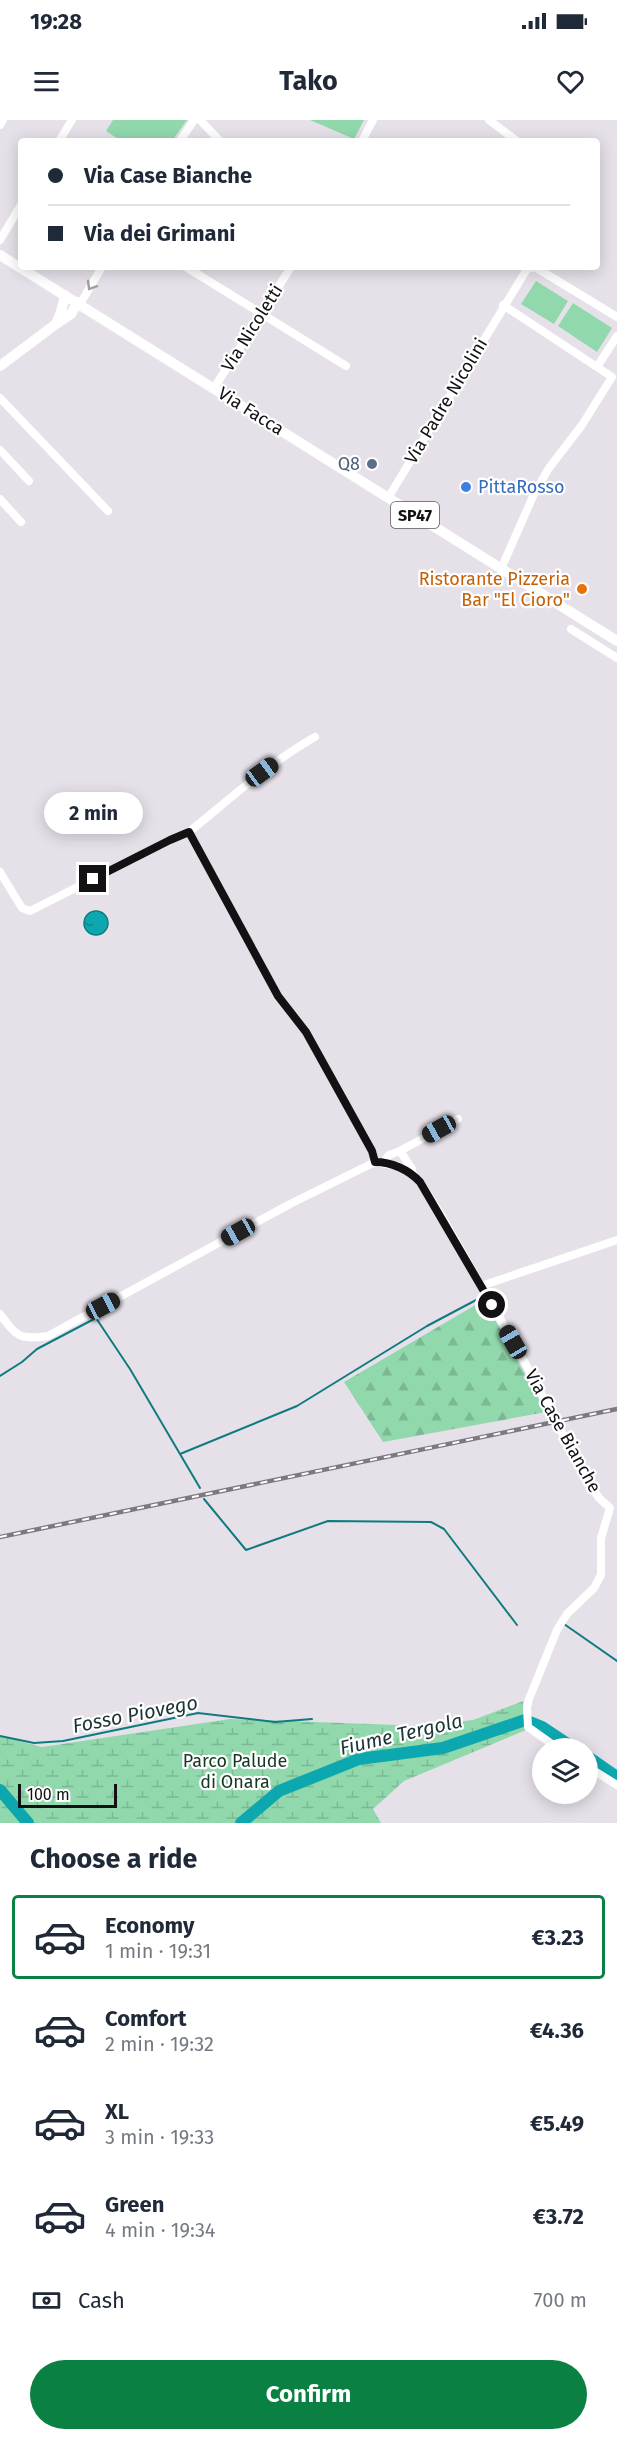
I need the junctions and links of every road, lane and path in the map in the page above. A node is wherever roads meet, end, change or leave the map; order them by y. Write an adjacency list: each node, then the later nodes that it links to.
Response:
1 (3, 120): 7 (street)
2 (72, 120): 8 (street)
3 (194, 120): 9 (street)
4 (200, 120): 10 (street)
5 (373, 120): 11 (street)
6 (489, 120): 12 (street)
7 (0, 125)
8 (61, 138)
9 (182, 138)
10 (217, 138)
11 (364, 138)
12 (513, 138)
13 (18, 210): 14 (street)
14 (0, 240)
15 (0, 255): 16 (main road, Via Facca / SP47)
16 (18, 266)
17 (24, 270): 23 (main road, Via Facca / SP47)
18 (100, 270): 24 (street, one-way to 24)
19 (192, 270): 26 (street)
20 (289, 270): 26 (street, Via Nicoletti)
21 (526, 270): 25 (street, Via Padre Nicolini)
22 (540, 270): 27 (street, Via Padre Nicolini)
23 (65, 295): 24 (main road, Via Facca / SP47); 28 (main road)
24 (79, 303): 28 (main road); 33 (main road, Via Facca / SP47)
25 (503, 305): 32 (street); 37 (street, Via Padre Nicolini)
26 (262, 312): 31 (street); 33 (street, Via Nicoletti)
27 (617, 318)
28 (56, 324): 30 (main road)
29 (617, 336): 32 (street)
30 (0, 366)
31 (346, 366)
32 (597, 367): 41 (street)
33 (214, 388): 37 (main road, Via Facca / SP47)
34 (0, 398): 39 (street)
35 (0, 450): 36 (street)
36 (29, 481)
37 (388, 498): 41 (main road, Via Facca / SP47)
38 (0, 499): 40 (street)
39 (108, 511)
40 (21, 522)
41 (501, 569): 43 (main road, Via Facca / SP47)
42 (571, 629): 44 (street)
43 (617, 641)
44 (617, 658)
45 (315, 737): 46 (street)
46 (189, 832): 47 (street); 50 (street)
47 (0, 872)
48 (458, 1119): 49 (street)
49 (400, 1150): 50 (street); 51 (street, Via Case Bianche)
50 (379, 1162): 51 (street); 54 (street)
51 (412, 1173): 53 (street, Via Case Bianche)
52 (617, 1240): 53 (street)
53 (481, 1286): 55 (street, Via Case Bianche)
54 (0, 1314)
55 (613, 1508): 56 (street, Via Case Bianche)
56 (542, 1738)
57 (598, 1773): 58 (street)
58 (617, 1785)

